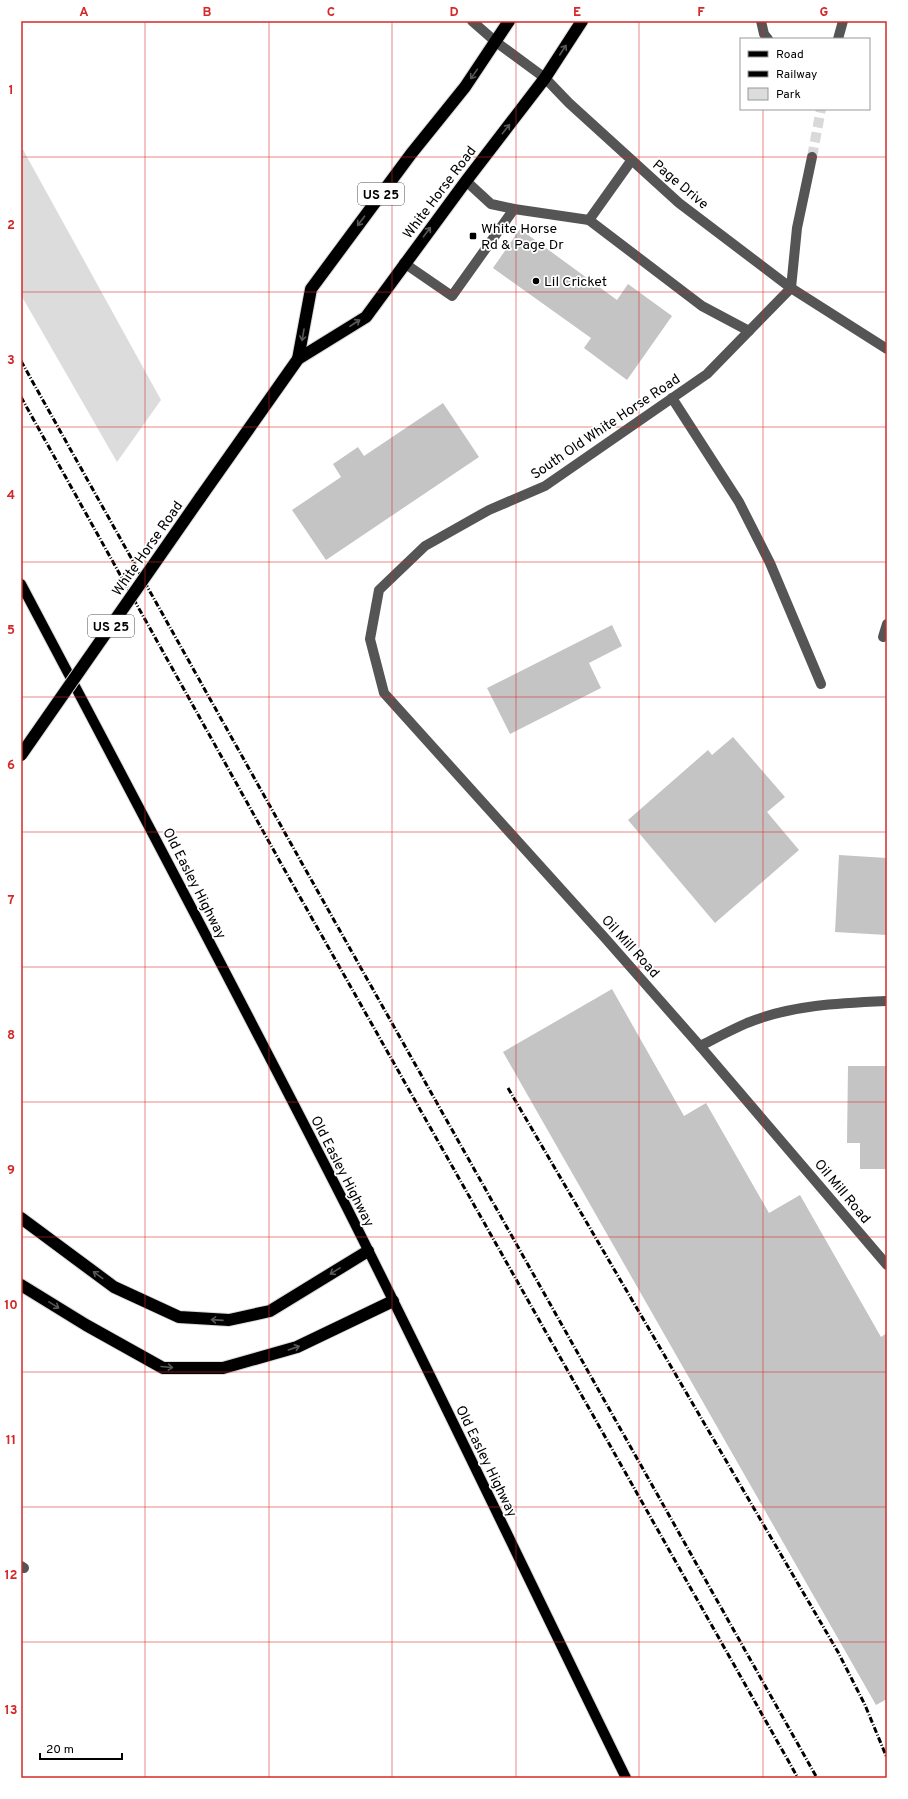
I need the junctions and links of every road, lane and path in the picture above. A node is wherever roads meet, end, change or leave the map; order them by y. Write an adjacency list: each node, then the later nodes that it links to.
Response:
1 (472, 21): 8 (street, Page Drive)
2 (509, 21): 8 (highway, White Horse Road / US 25)
3 (582, 21): 9 (highway, White Horse Road / US 25, one-way to 3)
4 (761, 21): 6 (street)
5 (843, 21): 7 (street)
6 (767, 38)
7 (838, 38)
8 (496, 42): 9 (street, Page Drive); 19 (highway, White Horse Road / US 25, one-way to 19)
9 (545, 78): 11 (street, Page Drive); 12 (highway, White Horse Road / US 25, one-way to 9)
10 (812, 157): 16 (street)
11 (631, 161): 14 (street); 16 (street, Page Drive)
12 (466, 181): 13 (street); 15 (highway, White Horse Road / US 25, one-way to 12)
13 (514, 209): 14 (street); 15 (street)
14 (589, 220): 17 (street)
15 (404, 263): 19 (highway, White Horse Road / US 25, one-way to 15)
16 (791, 288): 17 (street, South Old White Horse Road); 18 (street, Page Drive)
17 (749, 331): 20 (street, South Old White Horse Road)
18 (887, 349)
19 (298, 360): 26 (highway, White Horse Road / US 25, bridge)
20 (672, 398): 24 (street, South Old White Horse Road); 25 (street)
21 (21, 584): 30 (main road, Old Easley Highway)
22 (887, 624): 23 (street)
23 (883, 637)
24 (370, 639): 28 (street, Oil Mill Road)
25 (822, 684)
26 (21, 755)
27 (887, 1001): 28 (street)
28 (700, 1046): 31 (street, Oil Mill Road)
29 (21, 1218): 30 (highway, one-way to 29)
30 (368, 1251): 33 (main road, Old Easley Highway)
31 (887, 1265)
32 (21, 1284): 33 (highway, one-way to 33)
33 (392, 1301): 34 (main road, Old Easley Highway)
34 (626, 1778)

